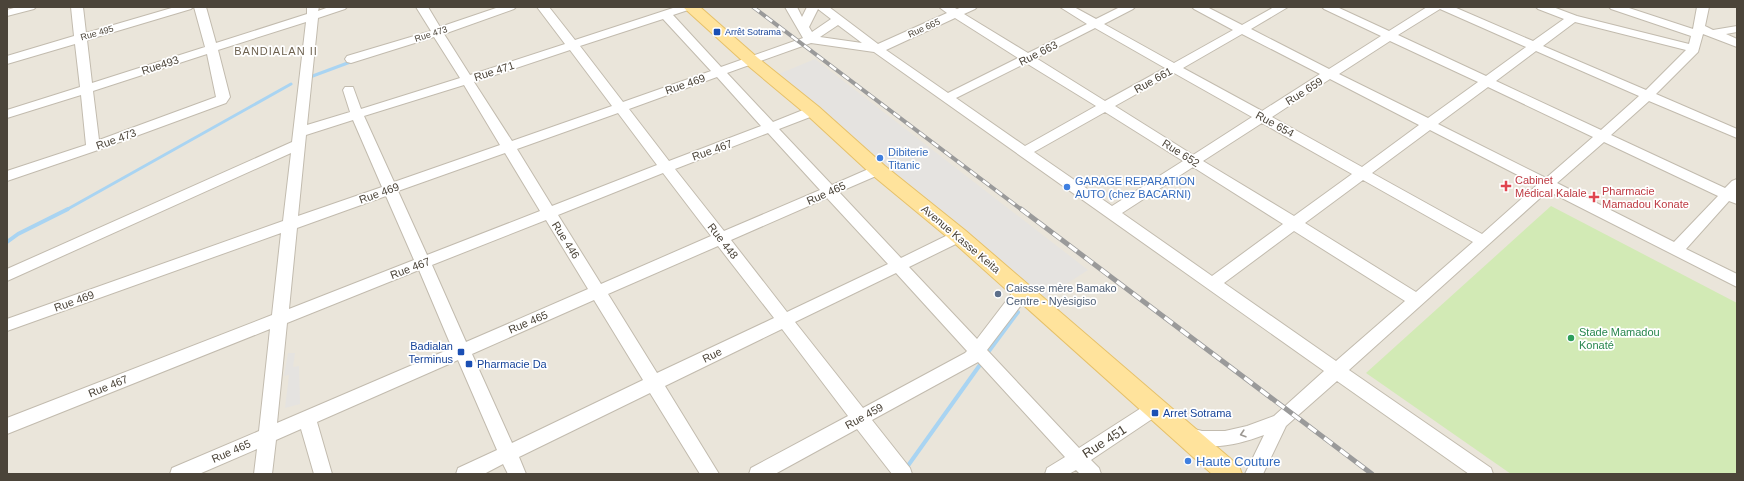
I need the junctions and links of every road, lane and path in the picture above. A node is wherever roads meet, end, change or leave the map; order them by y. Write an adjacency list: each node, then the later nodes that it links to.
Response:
1 (30, 7): 27 (street)
2 (77, 7): 39 (street)
3 (187, 7): 39 (street, Rue 495)
4 (200, 7): 44 (street)
5 (342, 7): 26 (street, Rue493)
6 (422, 7): 36 (street, Rue 446)
7 (510, 7): 36 (street, Rue 473)
8 (543, 7): 42 (street, Rue 448)
9 (687, 7): 28 (street, Rue 471)
10 (691, 7): 50 (main road, Avenue Kasse Keita)
11 (791, 7): 32 (street)
12 (813, 7): 32 (street)
13 (822, 7): 30 (street)
14 (971, 7): 25 (street, Rue 665)
15 (1066, 7): 31 (street, Rue 654)
16 (1129, 7): 31 (street, Rue 663)
17 (1198, 7): 34 (street)
18 (1282, 7): 34 (street, Rue 661)
19 (1328, 7): 38 (street)
20 (1435, 7): 38 (street, Rue 659)
21 (1444, 7): 43 (street)
22 (1542, 7): 29 (street)
23 (1615, 7): 35 (street)
24 (1699, 8): 35 (street)
25 (951, 10): 45 (street, Rue 665); 48 (street, Rue 652)
26 (313, 12): 44 (street, Rue493); 70 (street)
27 (7, 13)
28 (665, 14): 42 (street, Rue 471); 52 (street)
29 (1574, 18): 43 (street); 46 (street)
30 (837, 20): 40 (street); 45 (street)
31 (1096, 24): 48 (street, Rue 663); 51 (street, Rue 654)
32 (803, 27): 40 (street)
33 (1737, 29): 37 (street)
34 (1242, 30): 51 (street, Rue 661); 53 (street)
35 (1697, 31): 37 (street); 46 (street)
36 (438, 32): 47 (street, Rue 473); 54 (street, Rue 446)
37 (1713, 33): 41 (street)
38 (1390, 36): 53 (street, Rue 659); 55 (street)
39 (80, 38): 49 (street, Rue 495); 56 (street)
40 (810, 39): 45 (street); 50 (street, Rue 469)
41 (1737, 43)
42 (572, 45): 54 (street, Rue 471); 60 (street, Rue 448)
43 (1535, 46): 55 (street); 58 (street)
44 (212, 48): 56 (street, Rue493); 71 (street, Rue 473)
45 (877, 49): 59 (street)
46 (1694, 49): 58 (street)
47 (351, 58)
48 (1027, 58): 59 (street, Rue 663); 61 (street, Rue 652)
49 (7, 60)
50 (752, 61): 52 (street, Rue 469); 62 (main road, Avenue Kasse Keita)
51 (1174, 68): 61 (street, Rue 661); 65 (street, Rue 654)
52 (719, 73): 60 (street, Rue 469); 67 (street)
53 (1330, 74): 65 (street, Rue 659); 66 (street)
54 (467, 80): 64 (street, Rue 471); 72 (street, Rue 446)
55 (1487, 82): 66 (street); 69 (street)
56 (87, 88): 63 (street, Rue493); 71 (street)
57 (349, 90): 64 (street)
58 (1648, 95): 68 (street); 69 (street)
59 (947, 98): 73 (street)
60 (620, 106): 72 (street, Rue 469); 75 (street, Rue 448)
61 (1105, 106): 73 (street, Rue 661); 74 (street, Rue 652)
62 (813, 111): 67 (street, Rue 467); 76 (main road, Avenue Kasse Keita)
63 (7, 114)
64 (357, 115): 70 (street, Rue 471); 80 (street)
65 (1262, 117): 74 (street, Rue 659); 77 (street, Rue 654)
66 (1429, 124): 77 (street); 79 (street)
67 (771, 128): 75 (street, Rue 467); 81 (street)
68 (1737, 134)
69 (1602, 136): 79 (street); 82 (street)
70 (299, 138): 85 (street); 93 (street, Rue 471)
71 (93, 147): 78 (street, Rue 473)
72 (508, 147): 80 (street, Rue 469); 83 (street, Rue 446)
73 (1024, 152): 84 (street)
74 (1193, 161): 84 (street, Rue 659); 86 (street, Rue 652)
75 (666, 167): 83 (street, Rue 467); 88 (street, Rue 448)
76 (878, 170): 81 (street, Rue 465); 87 (main road, Avenue Kasse Keita)
77 (1363, 173): 86 (street); 89 (street, Rue 654)
78 (7, 176)
79 (1547, 184): 89 (street); 90 (street)
80 (390, 189): 85 (street, Rue 469); 91 (street)
81 (829, 191): 88 (street, Rue 465); 92 (street)
82 (1734, 192): 90 (street)
83 (549, 213): 91 (street, Rue 467); 96 (street, Rue 446)
84 (1111, 214): 95 (street)
85 (290, 224): 99 (street); 101 (street, Rue 469)
86 (1294, 224): 95 (street); 98 (street, Rue 652)
87 (959, 236): 92 (street, Rue); 97 (main road, Avenue Kasse Keita)
88 (721, 238): 96 (street, Rue 465); 100 (street, Rue 448)
89 (1483, 241): 98 (street)
90 (1676, 250): 94 (street)
91 (423, 263): 99 (street, Rue 467); 102 (street)
92 (898, 265): 100 (street, Rue); 103 (street)
93 (7, 275)
94 (1737, 281)
95 (1212, 284): 104 (street)
96 (597, 292): 102 (street, Rue 465); 105 (street, Rue 446)
97 (1022, 292): 103 (street); 106 (main road, Avenue Kasse Keita)
98 (1417, 300): 104 (street)
99 (280, 318): 110 (street, Rue 467); 111 (street)
100 (784, 320): 105 (street, Rue); 108 (street, Rue 448)
101 (7, 325)
102 (462, 351): 107 (street, Rue 465); 113 (street)
103 (976, 354): 108 (street, Rue 459); 114 (street)
104 (1336, 371): 109 (street); 127 (street)
105 (654, 383): 113 (street, Rue); 121 (street, Rue 446)
106 (1155, 408): 112 (main road, Avenue Kasse Keita); 114 (street, Rue 451)
107 (307, 418): 111 (street, Rue 465); 118 (street)
108 (860, 419): 115 (street, Rue 448); 122 (street, Rue 459)
109 (1280, 421): 112 (street, one-way to 112); 126 (street)
110 (7, 426)
111 (267, 435): 116 (street, Rue 465); 117 (street)
112 (1187, 436): 125 (main road, Avenue Kasse Keita)
113 (508, 453): 119 (street, Rue); 120 (street)
114 (1078, 458): 123 (street, Rue 451); 124 (street)
115 (900, 471)
116 (179, 474)
117 (263, 474)
118 (323, 474)
119 (465, 474)
120 (517, 474)
121 (710, 474)
122 (758, 474)
123 (1054, 474)
124 (1092, 474)
125 (1230, 474)
126 (1254, 474)
127 (1484, 474)

